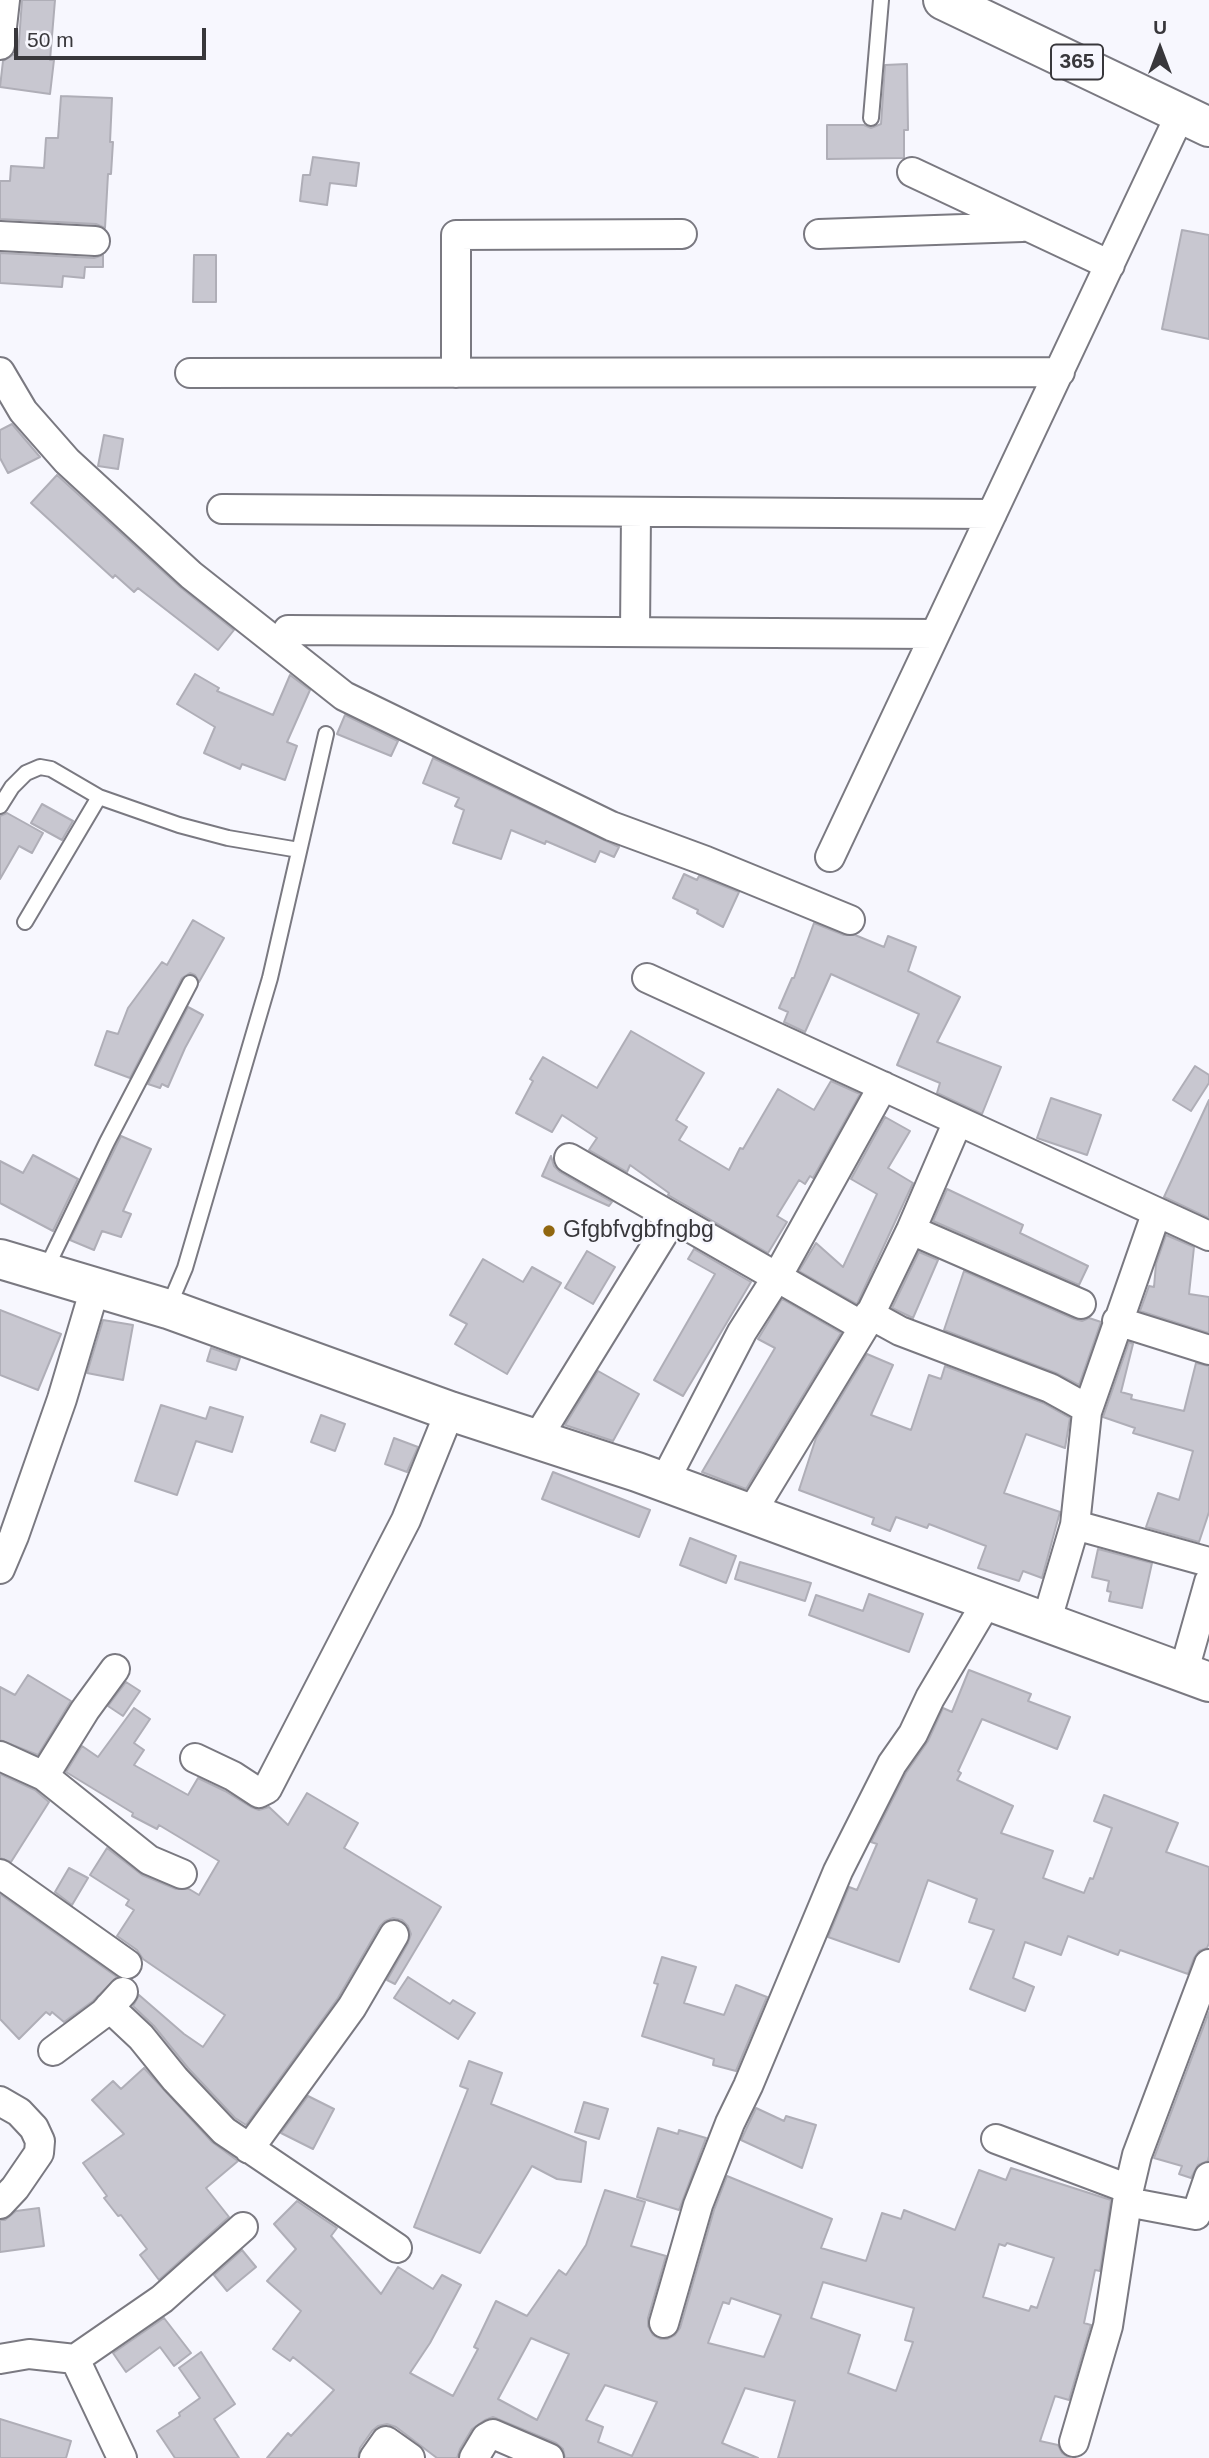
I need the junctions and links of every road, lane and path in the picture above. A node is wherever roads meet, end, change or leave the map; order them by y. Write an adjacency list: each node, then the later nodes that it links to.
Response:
1 (5, 0): 4 (street)
2 (881, 0): 5 (lane)
3 (943, 0): 6 (main road, 365)
4 (0, 45)
5 (872, 118)
6 (1195, 120): 13 (street)
7 (912, 172): 8 (street)
8 (1029, 227): 10 (street); 13 (street)
9 (682, 234): 17 (street)
10 (819, 234)
11 (0, 236): 12 (street)
12 (96, 241)
13 (1110, 265): 15 (street)
14 (0, 372): 29 (street)
15 (1060, 372): 17 (street); 20 (street)
16 (190, 373): 17 (street)
17 (456, 373)
18 (222, 509): 19 (street)
19 (636, 512): 20 (street); 22 (street)
20 (992, 514): 23 (street)
21 (288, 629): 22 (street)
22 (635, 632): 23 (street)
23 (935, 634): 28 (street)
24 (326, 734): 27 (lane)
25 (99, 797): 26 (lane); 27 (lane); 30 (lane)
26 (0, 806)
27 (299, 850): 45 (lane)
28 (830, 857)
29 (850, 920)
30 (25, 922)
31 (647, 978): 33 (street)
32 (190, 983): 41 (lane)
33 (883, 1086): 34 (street); 42 (street)
34 (958, 1121): 36 (street); 38 (street)
35 (569, 1158): 37 (street)
36 (1156, 1214): 39 (street); 47 (street)
37 (673, 1218): 42 (street); 51 (street)
38 (911, 1230): 44 (street); 46 (street)
39 (1209, 1236)
40 (1, 1262): 41 (main road)
41 (44, 1272): 43 (main road)
42 (777, 1277): 46 (street); 52 (street)
43 (96, 1288): 45 (main road); 56 (street)
44 (1081, 1304)
45 (168, 1310): 50 (main road)
46 (867, 1321): 49 (street); 53 (street)
47 (1117, 1321): 48 (street); 49 (street)
48 (1209, 1350)
49 (1088, 1409): 54 (street)
50 (450, 1411): 51 (main road); 63 (street)
51 (537, 1440): 52 (main road)
52 (664, 1482): 53 (main road)
53 (751, 1513): 58 (main road)
54 (1075, 1525): 55 (street); 59 (street)
55 (1209, 1562)
56 (0, 1569)
57 (1209, 1582): 61 (street)
58 (988, 1600): 59 (main road); 81 (street)
59 (1046, 1623): 61 (main road)
60 (115, 1669): 64 (street)
61 (1196, 1678)
62 (0, 1756): 64 (street)
63 (195, 1758)
64 (44, 1776): 66 (street)
65 (0, 1874): 68 (street)
66 (182, 1874)
67 (394, 1936): 74 (street)
68 (127, 1964)
69 (1209, 1964): 70 (street)
70 (1198, 2025): 77 (street)
71 (53, 2050): 74 (street)
72 (0, 2101): 75 (street)
73 (996, 2139): 77 (street)
74 (249, 2148): 80 (street)
75 (10, 2175): 78 (street)
76 (1209, 2177): 77 (street)
77 (1128, 2195): 84 (street)
78 (0, 2204)
79 (243, 2227): 83 (street)
80 (397, 2248)
81 (664, 2323)
82 (0, 2359): 83 (street)
83 (75, 2359): 85 (street)
84 (1074, 2442)
85 (122, 2458)
86 (374, 2458): 87 (street)
87 (410, 2458)
88 (474, 2458): 89 (street)
89 (549, 2458)

